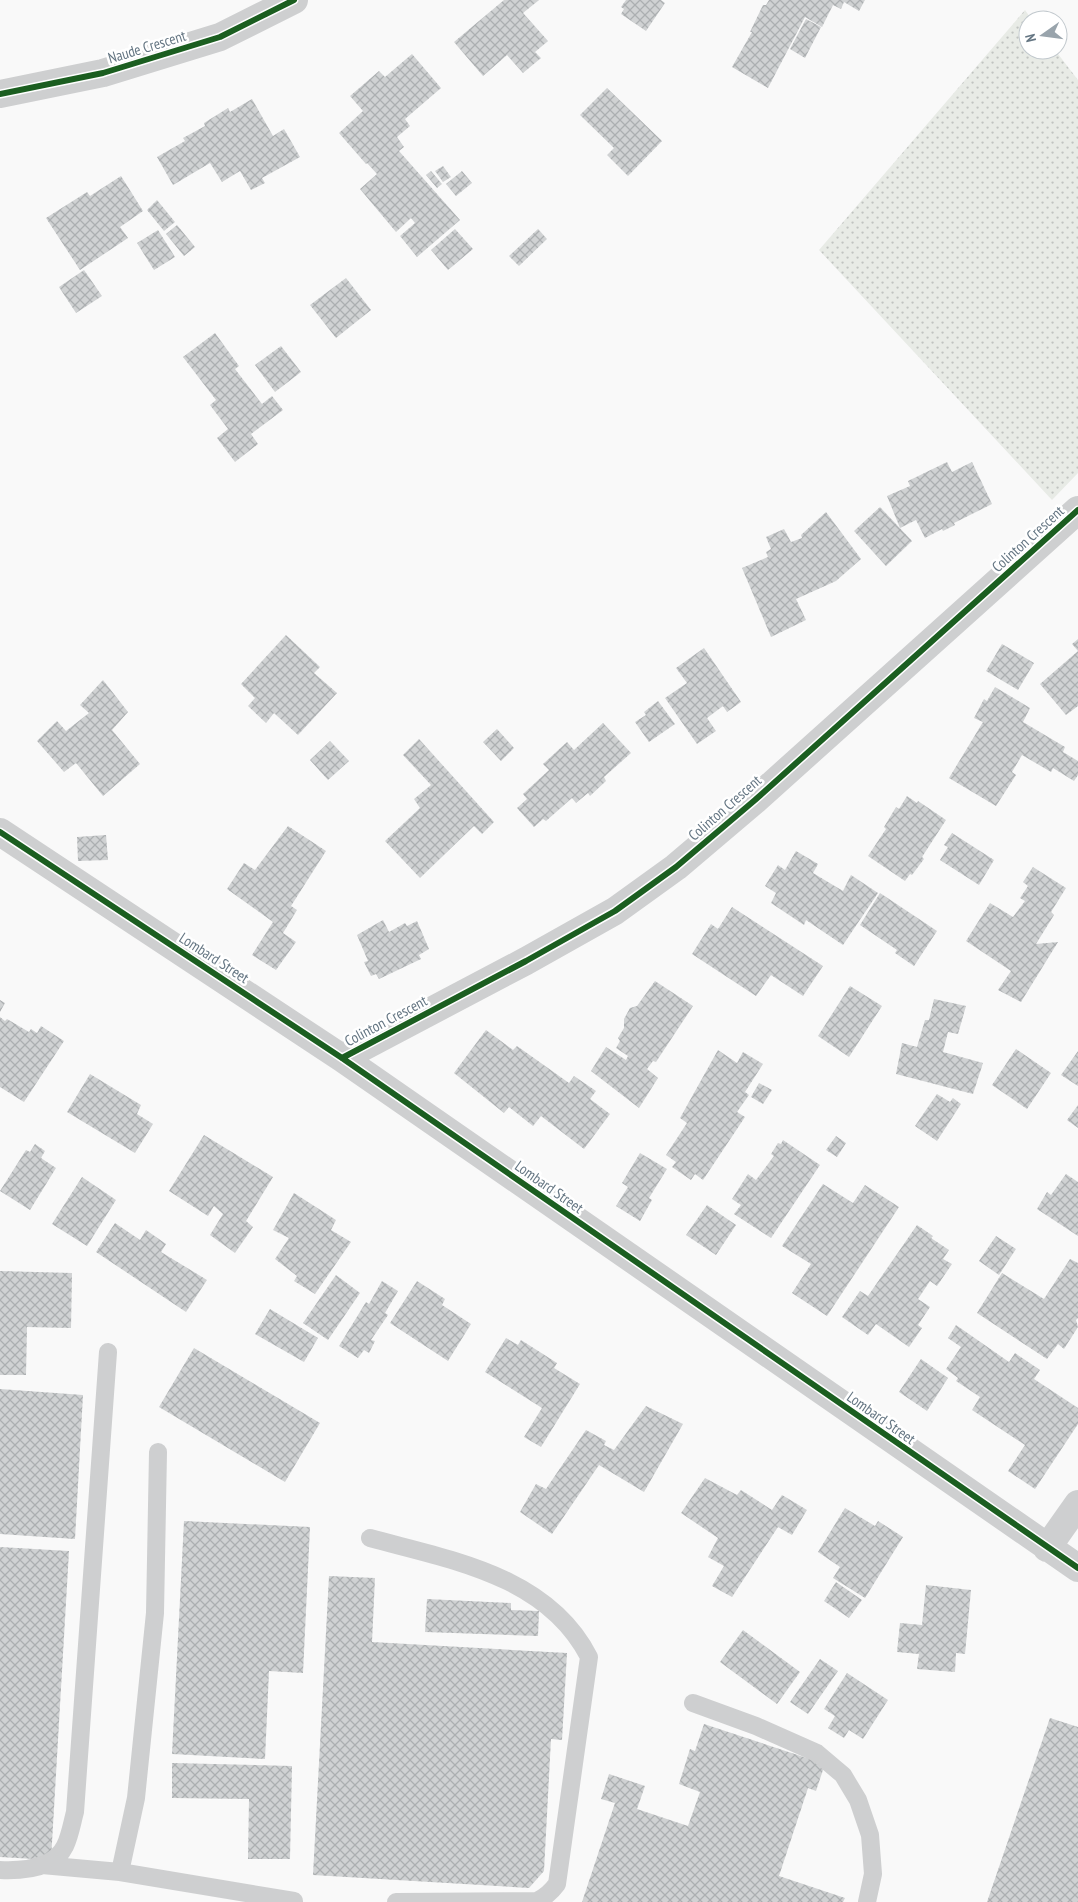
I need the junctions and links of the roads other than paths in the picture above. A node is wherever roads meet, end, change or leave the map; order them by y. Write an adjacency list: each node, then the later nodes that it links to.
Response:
1 (294, 0): 2 (street, Naude Crescent)
2 (0, 94)
3 (1078, 510): 5 (street, Colinton Crescent)
4 (0, 832): 5 (street, Lombard Street)
5 (342, 1058): 10 (street, Lombard Street)
6 (108, 1352): 13 (lane)
7 (158, 1452): 15 (lane)
8 (1078, 1504): 10 (street)
9 (370, 1538): 17 (lane)
10 (1047, 1548): 11 (street, Lombard Street)
11 (1078, 1568)
12 (693, 1703): 18 (lane)
13 (42, 1865): 14 (lane); 15 (lane)
14 (0, 1870)
15 (120, 1872): 16 (lane)
16 (298, 1902)
17 (396, 1902)
18 (867, 1902)

